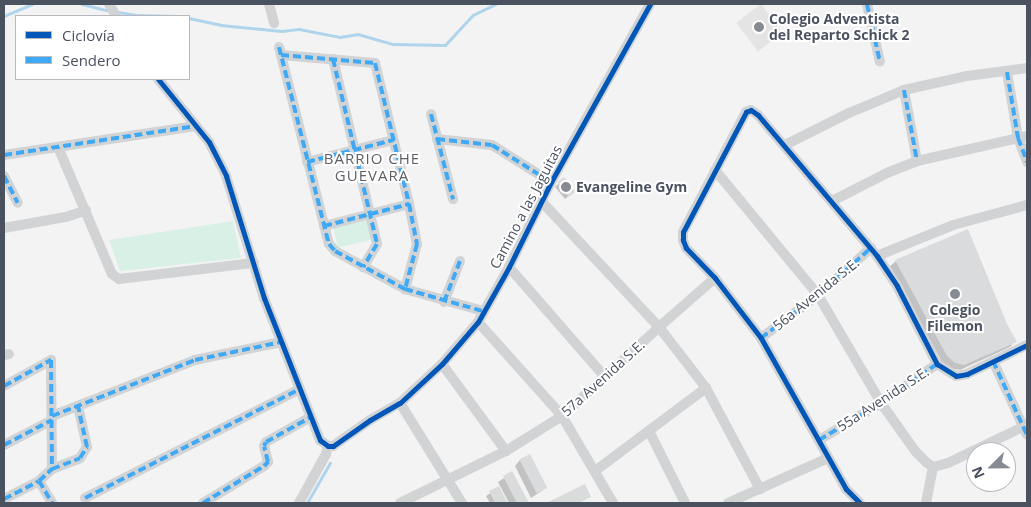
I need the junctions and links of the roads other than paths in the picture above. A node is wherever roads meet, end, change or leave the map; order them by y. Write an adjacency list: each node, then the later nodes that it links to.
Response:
1 (108, 4): 5 (street)
2 (269, 4): 6 (street)
3 (650, 4): 27 (street, Camino a las Jaguitas)
4 (866, 4): 8 (street)
5 (115, 15)
6 (274, 23)
7 (333, 59): 16 (street); 20 (street); 23 (street)
8 (880, 62)
9 (1027, 68): 10 (street)
10 (1007, 72): 12 (street); 15 (street)
11 (159, 80): 14 (street)
12 (904, 90): 18 (street); 22 (street)
13 (431, 114): 17 (street)
14 (196, 126): 19 (street); 40 (street)
15 (1022, 137): 22 (street); 24 (street)
16 (393, 140): 20 (street); 32 (street)
17 (437, 140): 27 (street); 28 (street)
18 (785, 145): 25 (street); 29 (street)
19 (58, 147): 21 (street); 34 (street)
20 (355, 150): 23 (street); 35 (street)
21 (4, 155)
22 (917, 161): 29 (street)
23 (307, 162): 36 (street)
24 (1027, 162)
25 (715, 170): 43 (street); 45 (street)
26 (4, 176): 31 (street)
27 (551, 182): 30 (street, Camino a las Jaguitas)
28 (453, 199)
29 (832, 201): 38 (street)
30 (542, 202): 42 (street, Camino a las Jaguitas); 49 (street)
31 (18, 203)
32 (409, 204): 35 (street); 44 (street)
33 (1027, 205): 38 (street, 56a Avenida S.E.)
34 (86, 210): 37 (street); 40 (street)
35 (370, 214): 36 (street); 41 (street)
36 (324, 226): 41 (street)
37 (4, 228)
38 (874, 252): 45 (street, 56a Avenida S.E.); 55 (street)
39 (460, 261): 46 (street)
40 (254, 263): 51 (street)
41 (363, 267): 44 (street)
42 (509, 267): 47 (street, Camino a las Jaguitas); 56 (street)
43 (715, 278): 49 (street, 57a Avenida S.E.); 50 (street)
44 (405, 289): 46 (street)
45 (818, 295): 50 (street, 56a Avenida S.E.); 61 (street)
46 (444, 302): 47 (street)
47 (483, 311): 48 (street, Camino a las Jaguitas)
48 (478, 322): 54 (street, Camino a las Jaguitas); 63 (street)
49 (658, 327): 56 (street, 57a Avenida S.E.); 58 (street)
50 (762, 338): 68 (street)
51 (282, 342): 59 (street); 62 (street)
52 (1027, 345): 53 (street, 55a Avenida S.E.)
53 (993, 361): 55 (street, 55a Avenida S.E.); 66 (street)
54 (442, 364): 60 (street, Camino a las Jaguitas); 71 (street)
55 (938, 364): 61 (street, 55a Avenida S.E.)
56 (606, 378): 63 (street, 57a Avenida S.E.)
57 (4, 386): 65 (street)
58 (706, 388): 67 (street); 78 (street)
59 (300, 389): 64 (street); 80 (street)
60 (400, 403): 70 (street, Camino a las Jaguitas); 76 (street)
61 (881, 403): 68 (street, 55a Avenida S.E.); 73 (street)
62 (78, 406): 65 (street); 74 (street)
63 (562, 416): 71 (street, 57a Avenida S.E.); 75 (street)
64 (311, 417): 70 (street); 82 (street)
65 (52, 418): 69 (street); 74 (street)
66 (1026, 429): 73 (street)
67 (649, 431): 75 (street); 87 (street)
68 (819, 440): 72 (street)
69 (4, 445)
70 (328, 446): 83 (street)
71 (506, 451): 76 (street, 57a Avenida S.E.)
72 (828, 458): 78 (street); 89 (street)
73 (933, 467): 90 (street)
74 (52, 469): 77 (street)
75 (595, 471): 86 (street)
76 (448, 480): 84 (street, 57a Avenida S.E.); 85 (street)
77 (39, 481): 79 (street); 81 (street)
78 (760, 489): 88 (street)
79 (4, 498)
80 (85, 498)
81 (52, 503)
82 (203, 503)
83 (299, 503)
84 (400, 503)
85 (462, 503)
86 (613, 503)
87 (685, 503)
88 (728, 503)
89 (860, 503)
90 (926, 503)

